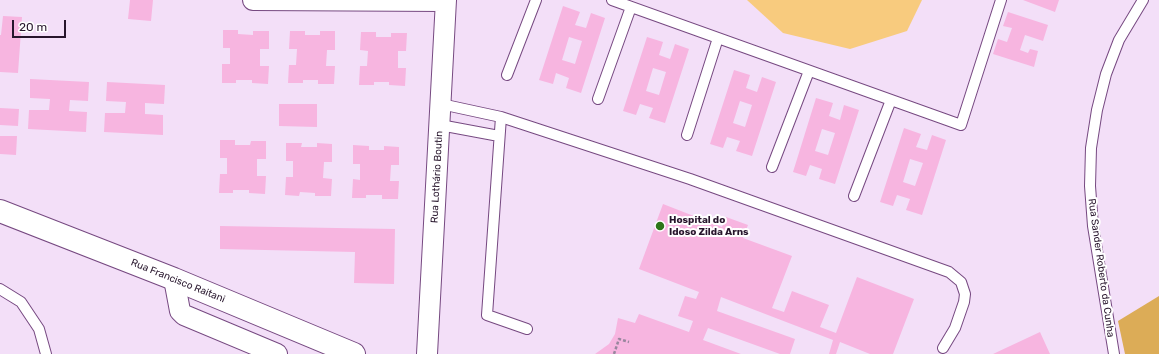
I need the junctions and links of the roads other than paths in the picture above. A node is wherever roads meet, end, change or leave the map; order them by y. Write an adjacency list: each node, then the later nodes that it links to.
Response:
1 (253, 0): 2 (street)
2 (446, 0): 13 (street, Rua Lothário Boutin)
3 (536, 0): 10 (lane)
4 (612, 0): 7 (lane)
5 (1001, 0): 12 (lane)
6 (1143, 0): 29 (lane, Rua Sander Roberto da Cunha)
7 (631, 7): 8 (lane); 11 (lane)
8 (718, 38): 9 (lane); 16 (lane)
9 (809, 71): 12 (lane); 18 (lane)
10 (507, 75)
11 (598, 99)
12 (892, 100): 19 (lane)
13 (441, 104): 14 (lane); 15 (street, Rua Lothário Boutin)
14 (501, 117): 17 (lane); 24 (lane)
15 (440, 125): 17 (lane); 28 (street, Rua Lothário Boutin)
16 (686, 135)
17 (499, 136): 23 (lane)
18 (772, 166)
19 (854, 196)
20 (0, 211): 21 (main road, Rua Francisco Raitani)
21 (174, 279): 26 (street); 27 (main road, Rua Francisco Raitani)
22 (0, 289): 25 (lane)
23 (527, 329)
24 (943, 348)
25 (46, 354)
26 (277, 354)
27 (354, 354)
28 (427, 354)
29 (1114, 354)

